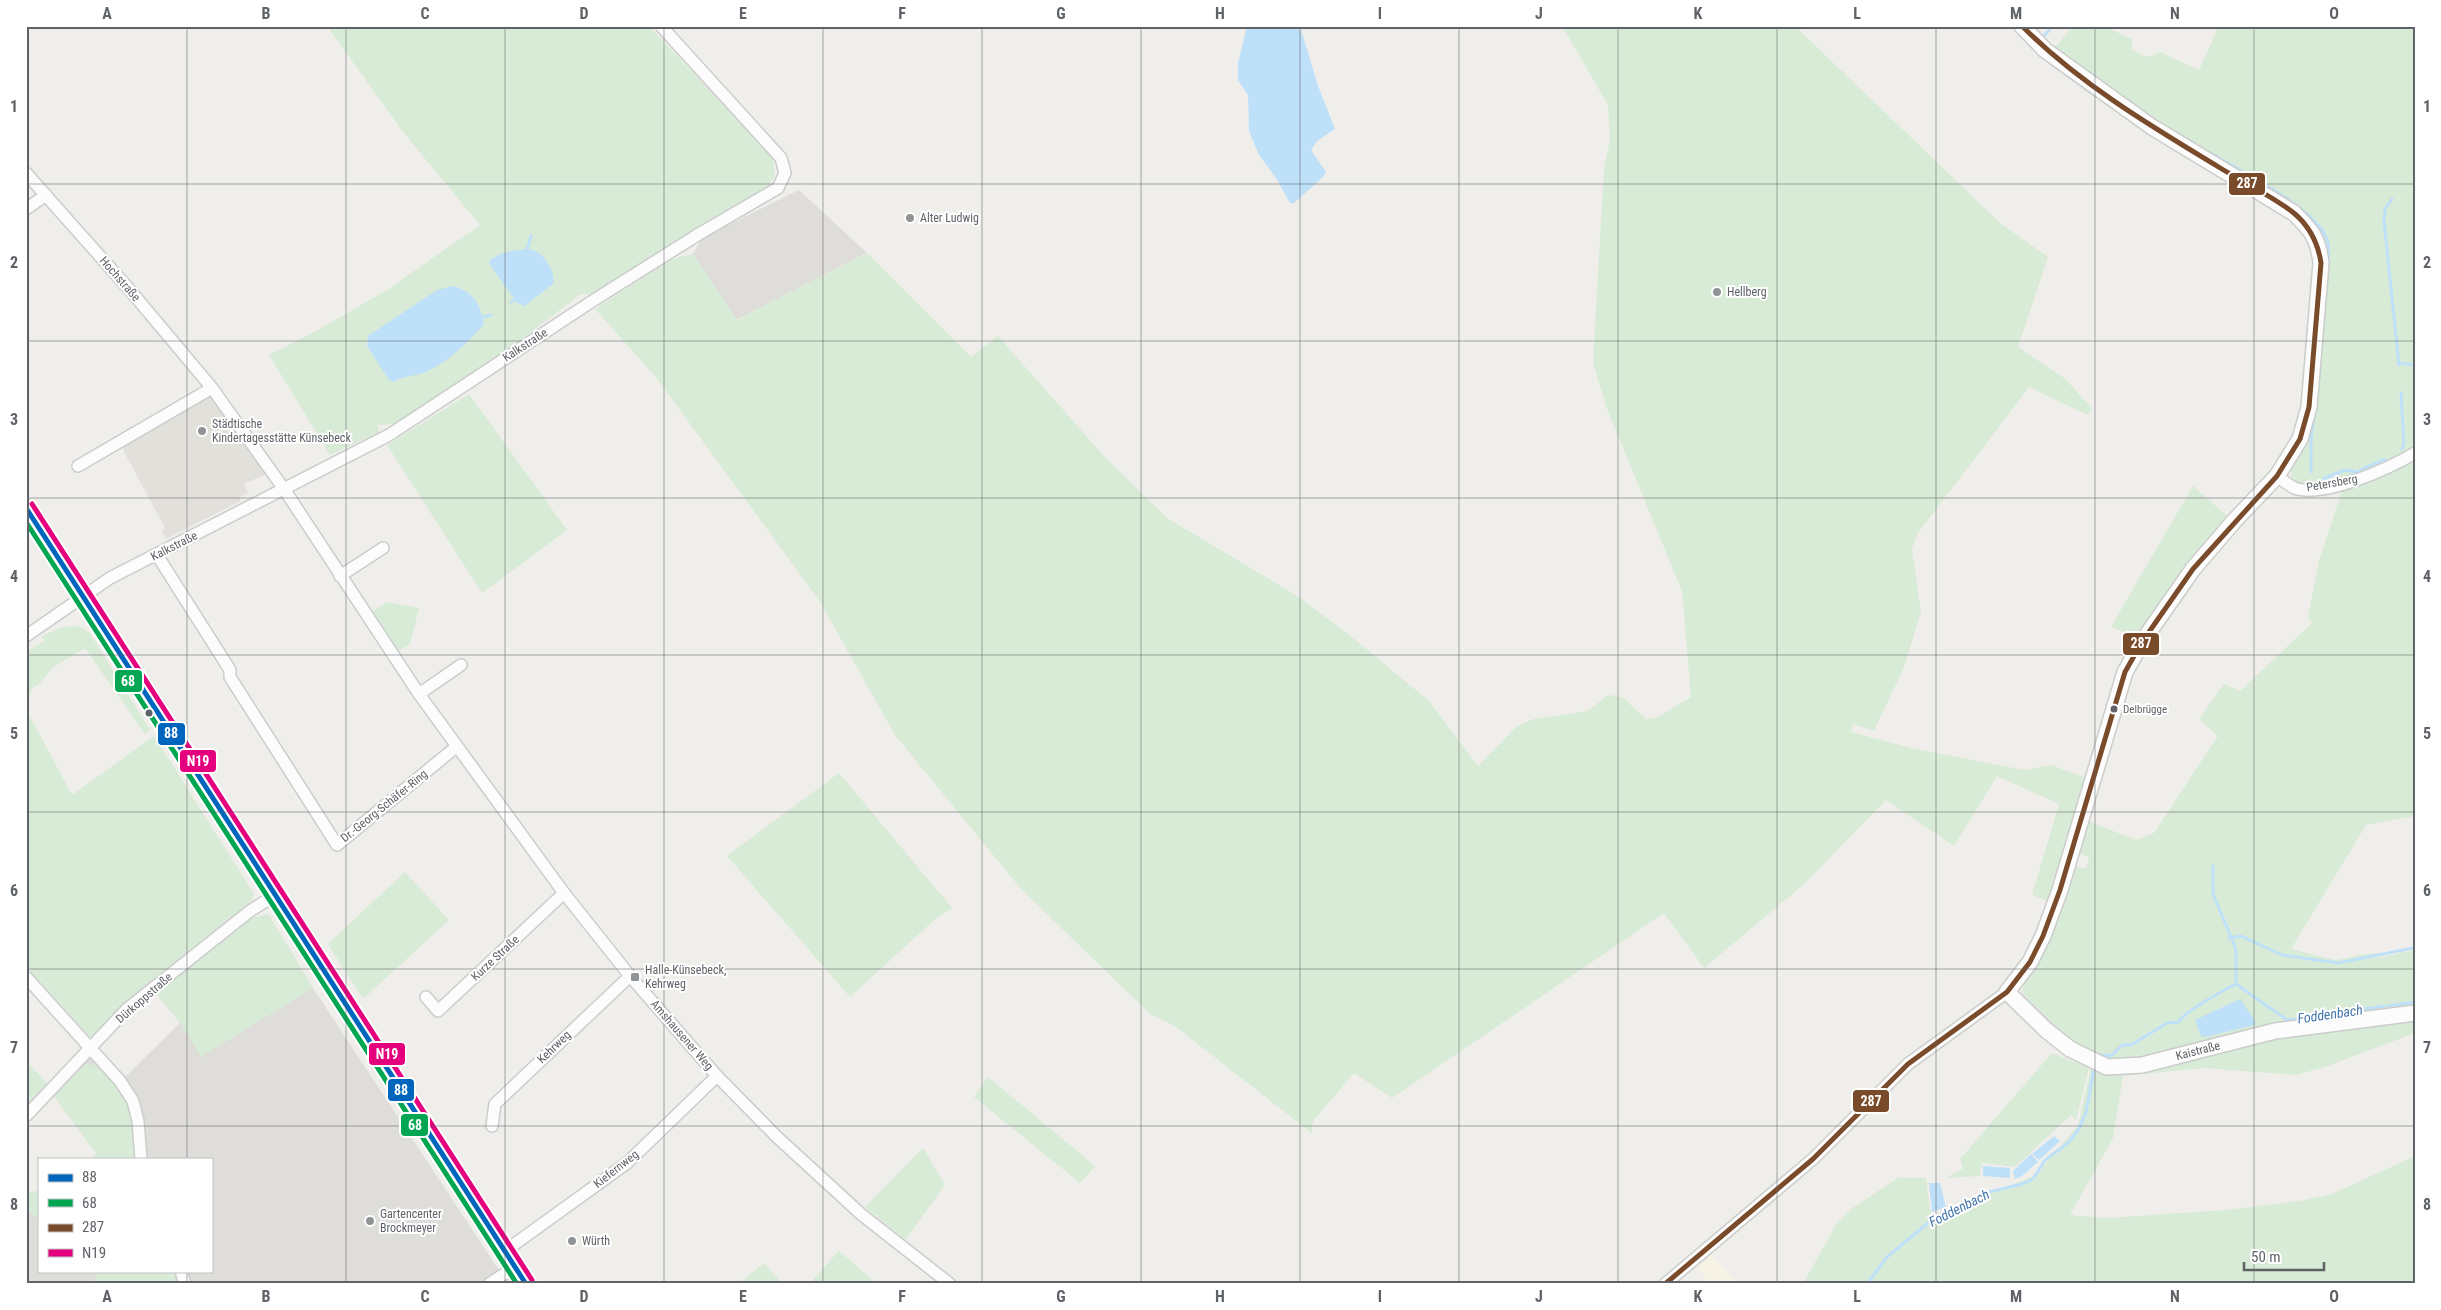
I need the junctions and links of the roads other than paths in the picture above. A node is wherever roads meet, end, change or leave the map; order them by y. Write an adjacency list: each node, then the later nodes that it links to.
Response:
1 (661, 26): 10 (street, Kalkstraße)
2 (2022, 26): 9 (street)
3 (26, 173): 4 (street, Hochstraße)
4 (46, 195): 5 (street); 6 (street, Hochstraße)
5 (26, 209)
6 (212, 388): 8 (street); 10 (street, Hochstraße)
7 (2415, 453): 9 (street, Petersberg)
8 (78, 466)
9 (2277, 476): 24 (street)
10 (284, 489): 13 (street, Kalkstraße); 14 (street)
11 (26, 508): 15 (street)
12 (384, 548): 14 (street)
13 (157, 555): 15 (street, Kalkstraße); 19 (street, Dr.-Georg-Schäfer-Ring)
14 (340, 576): 18 (street)
15 (83, 596): 16 (street, Kalkstraße); 21 (street)
16 (26, 636)
17 (461, 665): 18 (street)
18 (418, 694): 19 (street)
19 (456, 747): 20 (street, Amshausener Weg)
20 (564, 893): 23 (street, Amshausener Weg); 25 (street, Kurze Straße)
21 (275, 895): 27 (street, Dürkoppstraße); 32 (street)
22 (26, 976): 27 (street)
23 (630, 976): 28 (street, Amshausener Weg); 30 (street, Kehrweg)
24 (2007, 992): 26 (street, Kaistraße); 39 (street)
25 (426, 997)
26 (2415, 1013)
27 (90, 1050): 29 (street, Dürkoppstraße); 31 (street)
28 (717, 1076): 32 (street, Kiefernweg); 38 (street, Amshausener Weg)
29 (26, 1116)
30 (492, 1126)
31 (141, 1158)
32 (505, 1251): 33 (street)
33 (515, 1267): 36 (street); 37 (street)
34 (181, 1272): 35 (street)
35 (185, 1284)
36 (489, 1284)
37 (526, 1284)
38 (950, 1284)
39 (1665, 1284)

